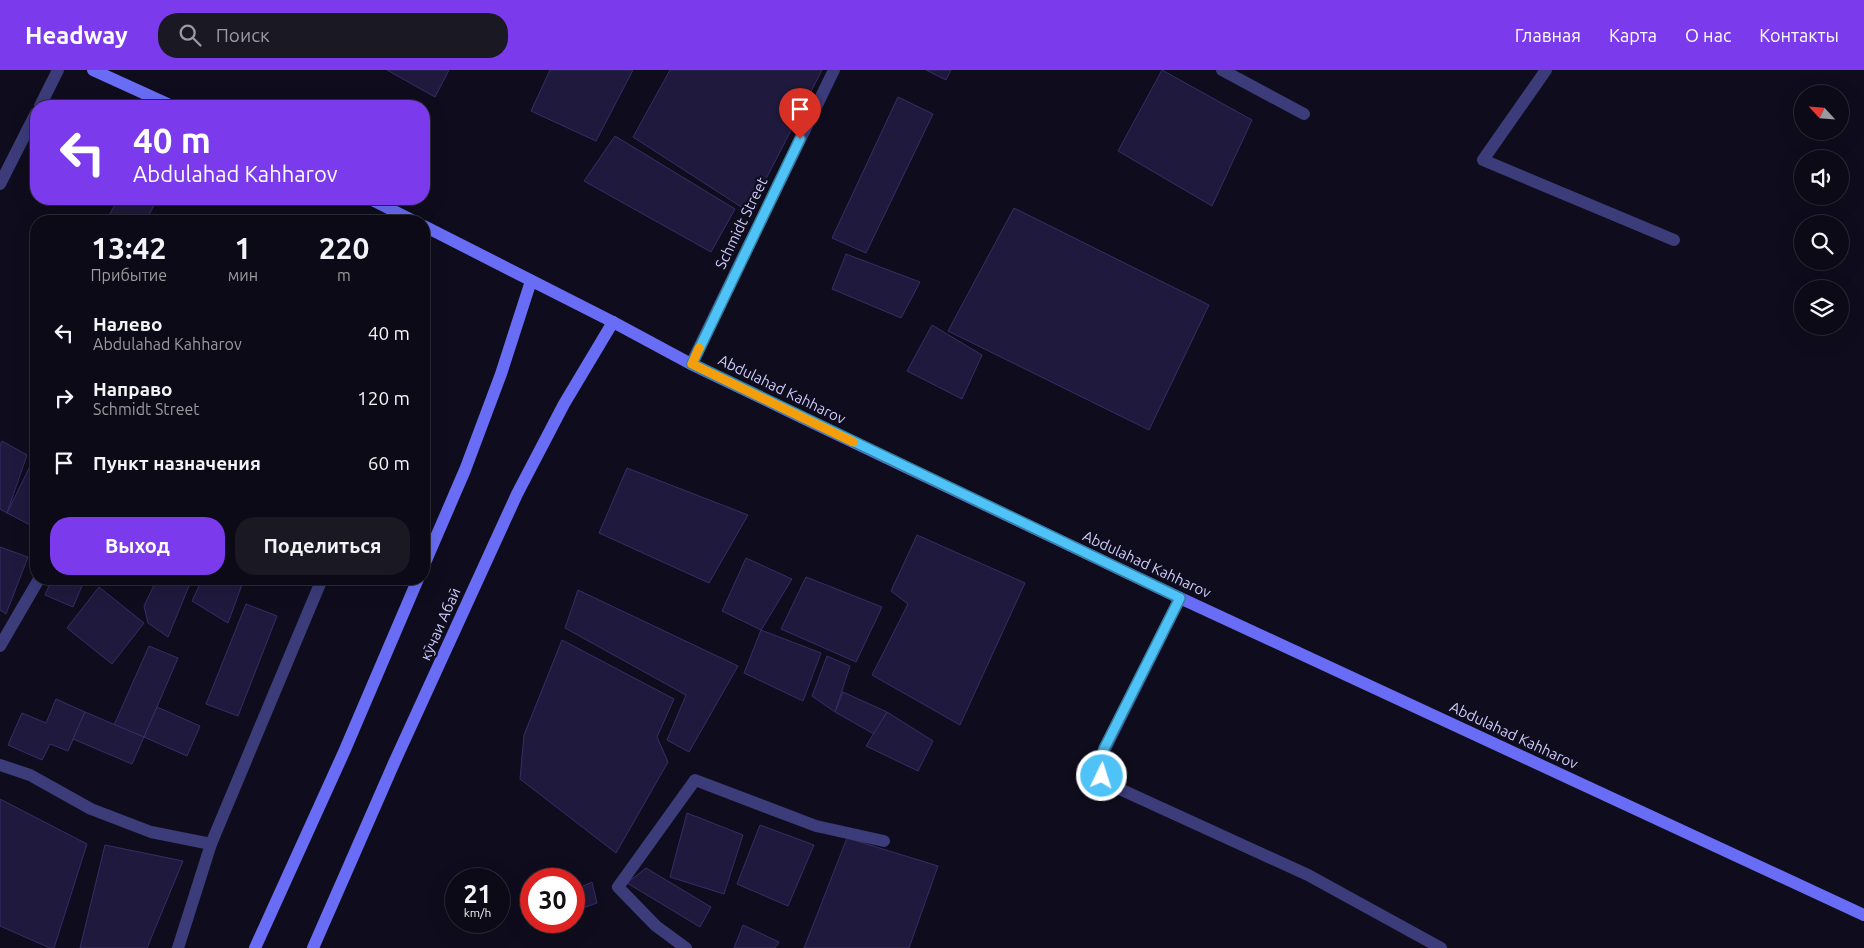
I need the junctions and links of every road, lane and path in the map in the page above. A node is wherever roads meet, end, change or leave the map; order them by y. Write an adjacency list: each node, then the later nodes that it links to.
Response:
1 (58, 70): 6 (street)
2 (93, 70): 7 (main road)
3 (834, 70): 17 (street, Schmidt Street)
4 (1222, 70): 8 (street)
5 (1546, 70): 14 (street)
6 (43, 100)
7 (159, 100)
8 (1304, 114)
9 (30, 125): 10 (street)
10 (0, 184)
11 (382, 205): 12 (main road)
12 (402, 215)
13 (430, 229): 15 (main road, Abdulahad Kahharov)
14 (1674, 240)
15 (531, 281): 16 (main road, Abdulahad Kahharov); 18 (main road)
16 (613, 322): 17 (main road, Abdulahad Kahharov); 30 (main road, кӯчаи Абаӣ)
17 (692, 364): 22 (main road, Abdulahad Kahharov)
18 (430, 551)
19 (36, 585): 23 (street)
20 (319, 585): 26 (street)
21 (415, 585): 29 (main road)
22 (1180, 598): 27 (main road, Abdulahad Kahharov); 32 (street)
23 (0, 646)
24 (0, 765): 26 (street)
25 (884, 841): 31 (street)
26 (211, 844): 28 (street)
27 (1864, 915)
28 (178, 948)
29 (255, 948)
30 (313, 948)
31 (686, 948)
32 (1441, 948)

